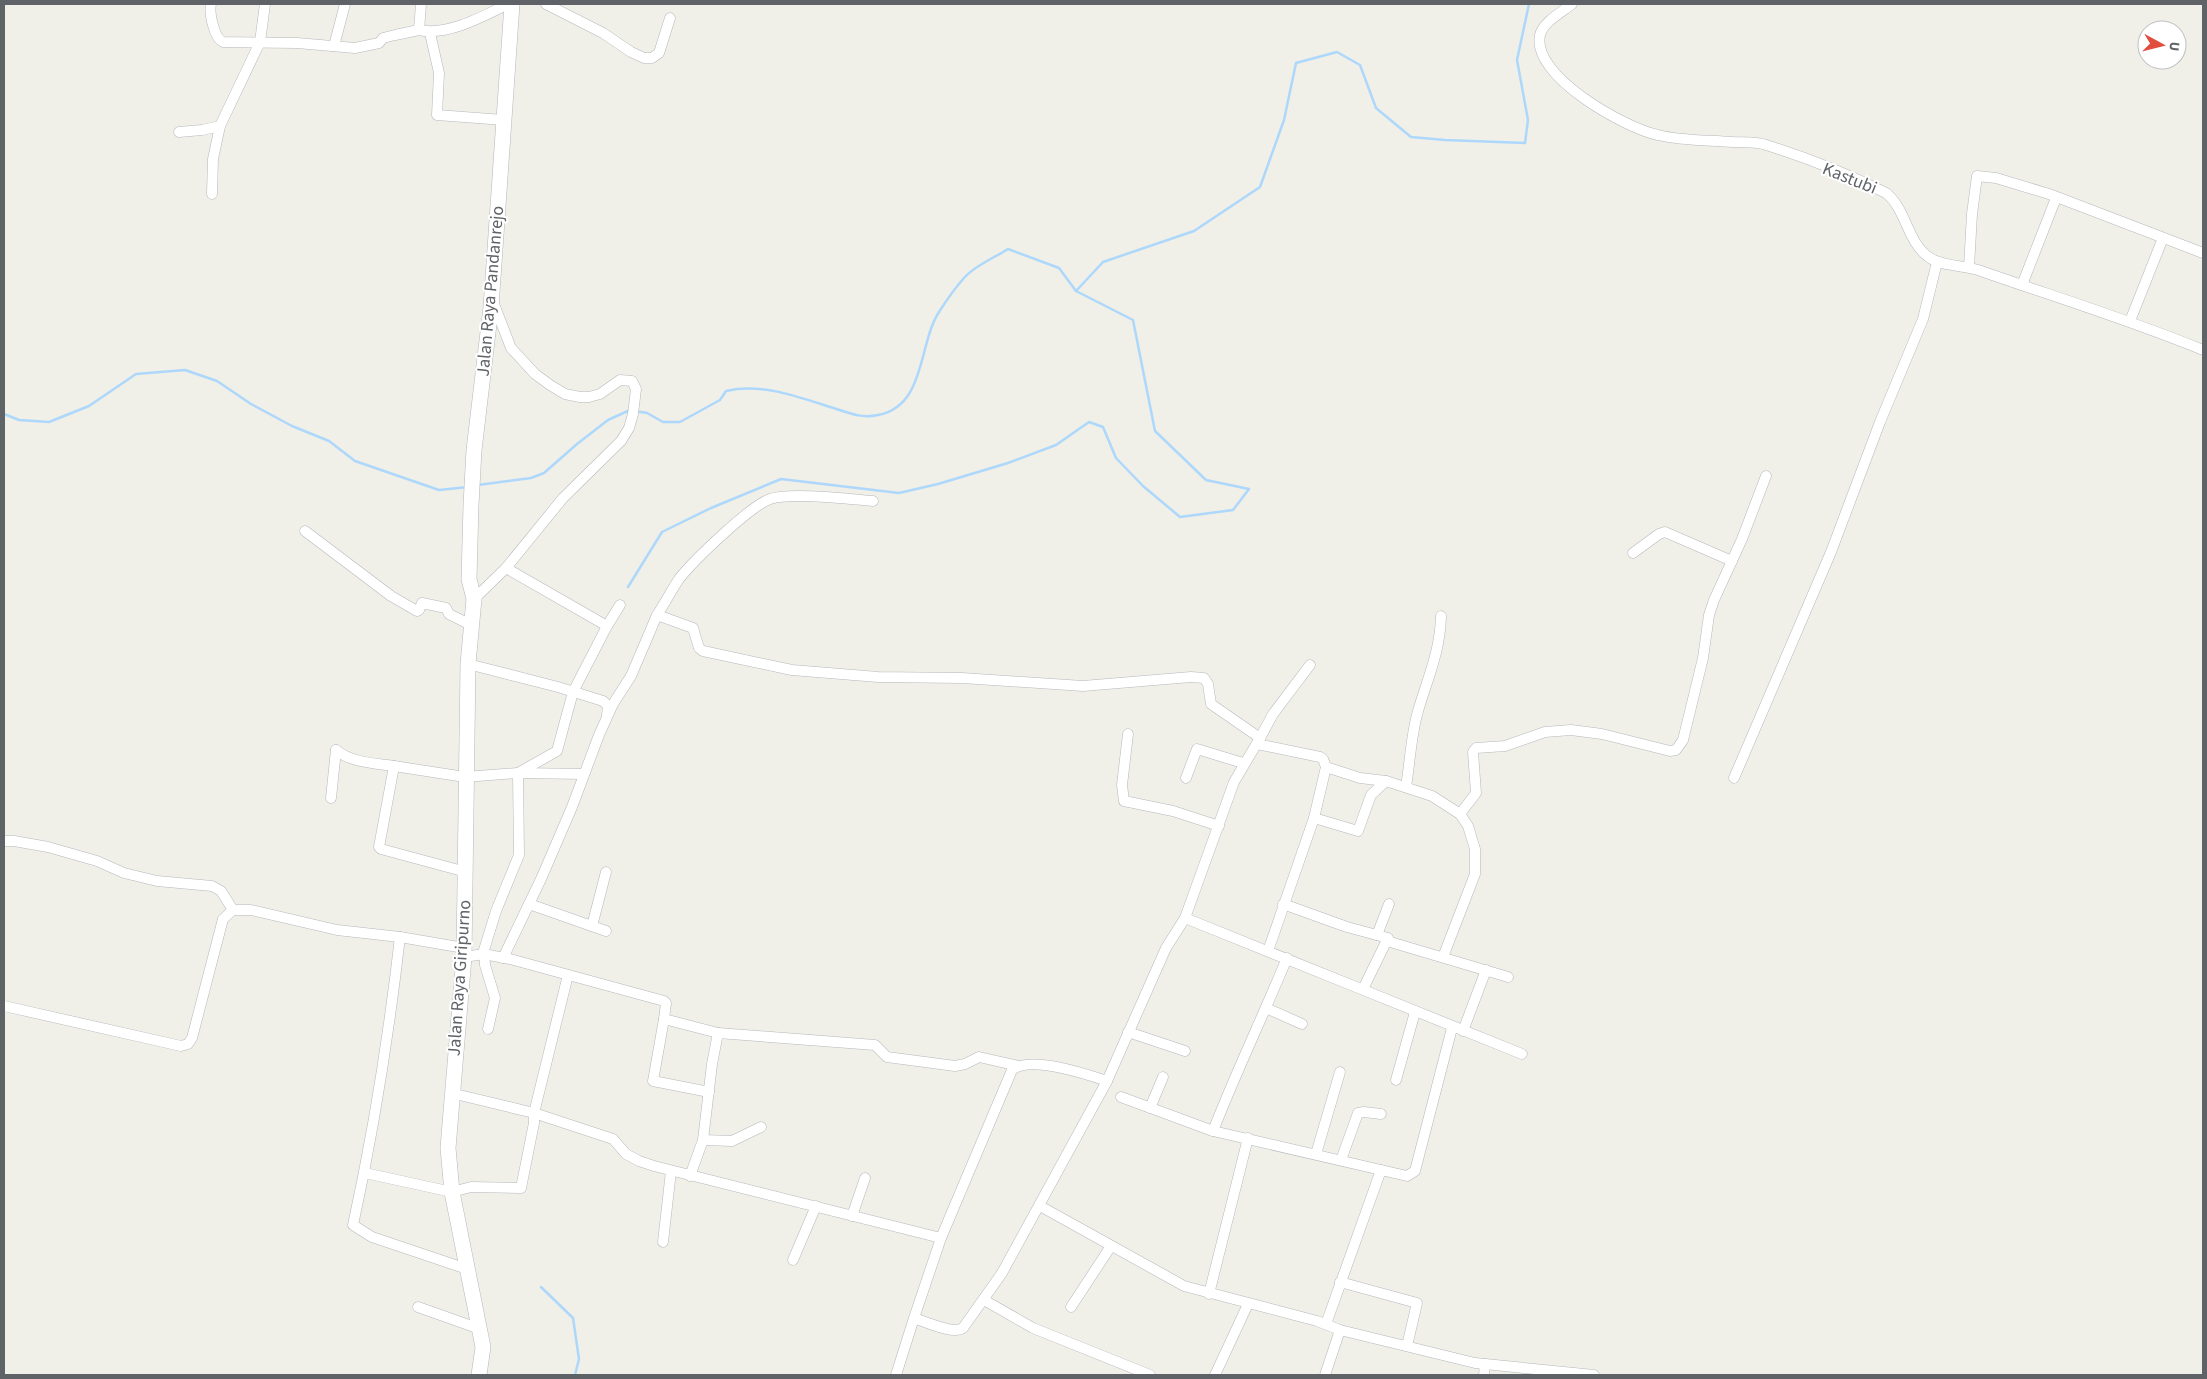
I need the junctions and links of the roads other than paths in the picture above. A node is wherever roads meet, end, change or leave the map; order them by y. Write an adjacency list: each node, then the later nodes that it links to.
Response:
1 (211, 4): 12 (street)
2 (265, 4): 12 (street)
3 (345, 4): 13 (street)
4 (422, 4): 10 (street)
5 (508, 4): 11 (street)
6 (512, 4): 14 (main road, Jalan Raya Pandanrejo)
7 (546, 4): 9 (street)
8 (1572, 4): 21 (street, Kastubi)
9 (670, 18)
10 (419, 30): 11 (street); 13 (street)
11 (430, 32): 14 (street)
12 (260, 42): 13 (street); 15 (street)
13 (334, 46)
14 (504, 120): 24 (main road, Jalan Raya Pandanrejo)
15 (220, 126): 16 (street); 17 (street)
16 (179, 132)
17 (212, 194)
18 (2056, 198): 19 (street); 22 (street); 23 (street)
19 (2163, 238): 20 (street); 25 (street)
20 (2203, 254)
21 (1937, 262): 22 (street); 53 (street)
22 (1970, 267): 23 (street)
23 (2022, 285): 25 (street)
24 (492, 298): 32 (street); 33 (main road, Jalan Raya Pandanrejo)
25 (2130, 321): 26 (street)
26 (2203, 350)
27 (1766, 476): 31 (street)
28 (872, 500): 36 (street)
29 (305, 531): 38 (street)
30 (1633, 553): 31 (street)
31 (1732, 561): 57 (street)
32 (506, 568): 34 (street); 39 (street)
33 (469, 578): 34 (main road, Jalan Raya Giripurno)
34 (474, 599): 38 (main road, Jalan Raya Giripurno)
35 (620, 605): 39 (street)
36 (657, 615): 43 (street); 45 (street)
37 (1441, 616): 55 (street)
38 (472, 625): 40 (main road, Jalan Raya Giripurno)
39 (607, 626): 42 (street)
40 (468, 664): 42 (street); 51 (main road, Jalan Raya Giripurno)
41 (1310, 665): 45 (street)
42 (576, 693): 43 (street); 49 (street)
43 (605, 722): 50 (street)
44 (1128, 734): 59 (street)
45 (1259, 741): 46 (street); 48 (street)
46 (1244, 763): 52 (street); 59 (street)
47 (394, 766): 51 (street); 56 (street); 61 (street)
48 (1326, 767): 54 (street); 58 (street)
49 (521, 773): 50 (street); 51 (street); 76 (street)
50 (584, 774): 63 (street)
51 (465, 777): 61 (main road, Jalan Raya Giripurno)
52 (1186, 778)
53 (1734, 778)
54 (1386, 781): 55 (street); 58 (street)
55 (1406, 788): 57 (street)
56 (331, 798)
57 (1460, 814): 77 (street)
58 (1314, 818): 64 (street)
59 (1219, 826): 67 (street)
60 (4, 841): 66 (street)
61 (466, 872): 75 (main road, Jalan Raya Giripurno)
62 (606, 872): 68 (street)
63 (529, 904): 68 (street); 76 (street)
64 (1283, 904): 71 (street); 74 (street)
65 (1389, 904): 71 (street)
66 (234, 910): 72 (street); 83 (street)
67 (1185, 918): 74 (street); 91 (street)
68 (592, 926): 70 (street)
69 (1393, 928): 73 (street)
70 (606, 931)
71 (1377, 935): 73 (street)
72 (400, 937): 75 (street); 114 (street)
73 (1387, 939): 77 (street); 82 (street)
74 (1268, 951): 78 (street)
75 (464, 952): 76 (street); 101 (main road, Jalan Raya Giripurno)
76 (492, 956): 80 (street); 89 (street)
77 (1443, 957): 79 (street)
78 (1287, 958): 82 (street); 84 (street)
79 (1486, 970): 81 (street); 90 (street)
80 (568, 975): 86 (street); 104 (street)
81 (1508, 977)
82 (1363, 989): 85 (street)
83 (4, 1006)
84 (1266, 1008): 87 (street); 107 (street)
85 (1415, 1012): 88 (street); 98 (street)
86 (664, 1019): 92 (street); 100 (street)
87 (1302, 1024)
88 (1452, 1028): 90 (street); 113 (street)
89 (488, 1029)
90 (1463, 1031): 94 (street)
91 (1128, 1032): 93 (street); 99 (street)
92 (718, 1033): 95 (street); 100 (street)
93 (1185, 1051)
94 (1522, 1054)
95 (1018, 1066): 99 (street); 121 (street)
96 (1340, 1072): 110 (street)
97 (1163, 1077): 103 (street)
98 (1396, 1080)
99 (1107, 1081): 119 (street)
100 (709, 1092): 109 (street)
101 (451, 1093): 104 (street); 117 (main road, Jalan Raya Giripurno)
102 (1121, 1097): 103 (street)
103 (1150, 1108): 107 (street)
104 (534, 1113): 112 (street); 117 (street)
105 (1381, 1114): 111 (street)
106 (761, 1127): 109 (street)
107 (1213, 1131): 108 (street)
108 (1248, 1138): 110 (street); 127 (street)
109 (703, 1140): 115 (street)
110 (1316, 1154): 111 (street)
111 (1341, 1160): 113 (street)
112 (671, 1170): 115 (street); 122 (street)
113 (1382, 1170): 126 (street)
114 (365, 1173): 117 (street); 125 (street)
115 (690, 1176): 118 (street)
116 (865, 1178): 120 (street)
117 (452, 1192): 125 (main road, Jalan Raya Giripurno)
118 (816, 1206): 120 (street); 124 (street)
119 (1040, 1206): 123 (street); 128 (street)
120 (852, 1216): 121 (street)
121 (941, 1238): 132 (street)
122 (663, 1242)
123 (1111, 1246): 127 (street); 131 (street)
124 (793, 1260)
125 (467, 1268): 134 (main road, Jalan Raya Giripurno)
126 (1340, 1282): 133 (street); 136 (street)
127 (1209, 1294): 129 (street)
128 (984, 1300): 132 (street); 141 (street)
129 (1248, 1304): 133 (street); 142 (street)
130 (418, 1307): 134 (street)
131 (1071, 1308)
132 (914, 1318): 140 (street)
133 (1326, 1324): 135 (street)
134 (480, 1330): 139 (main road, Jalan Raya Giripurno)
135 (1340, 1330): 136 (street); 143 (street)
136 (1408, 1346): 137 (street)
137 (1485, 1364): 138 (street); 144 (street)
138 (1514, 1371): 145 (street)
139 (479, 1375)
140 (896, 1375)
141 (1150, 1375)
142 (1216, 1375)
143 (1325, 1375)
144 (1484, 1375)
145 (1594, 1375)

